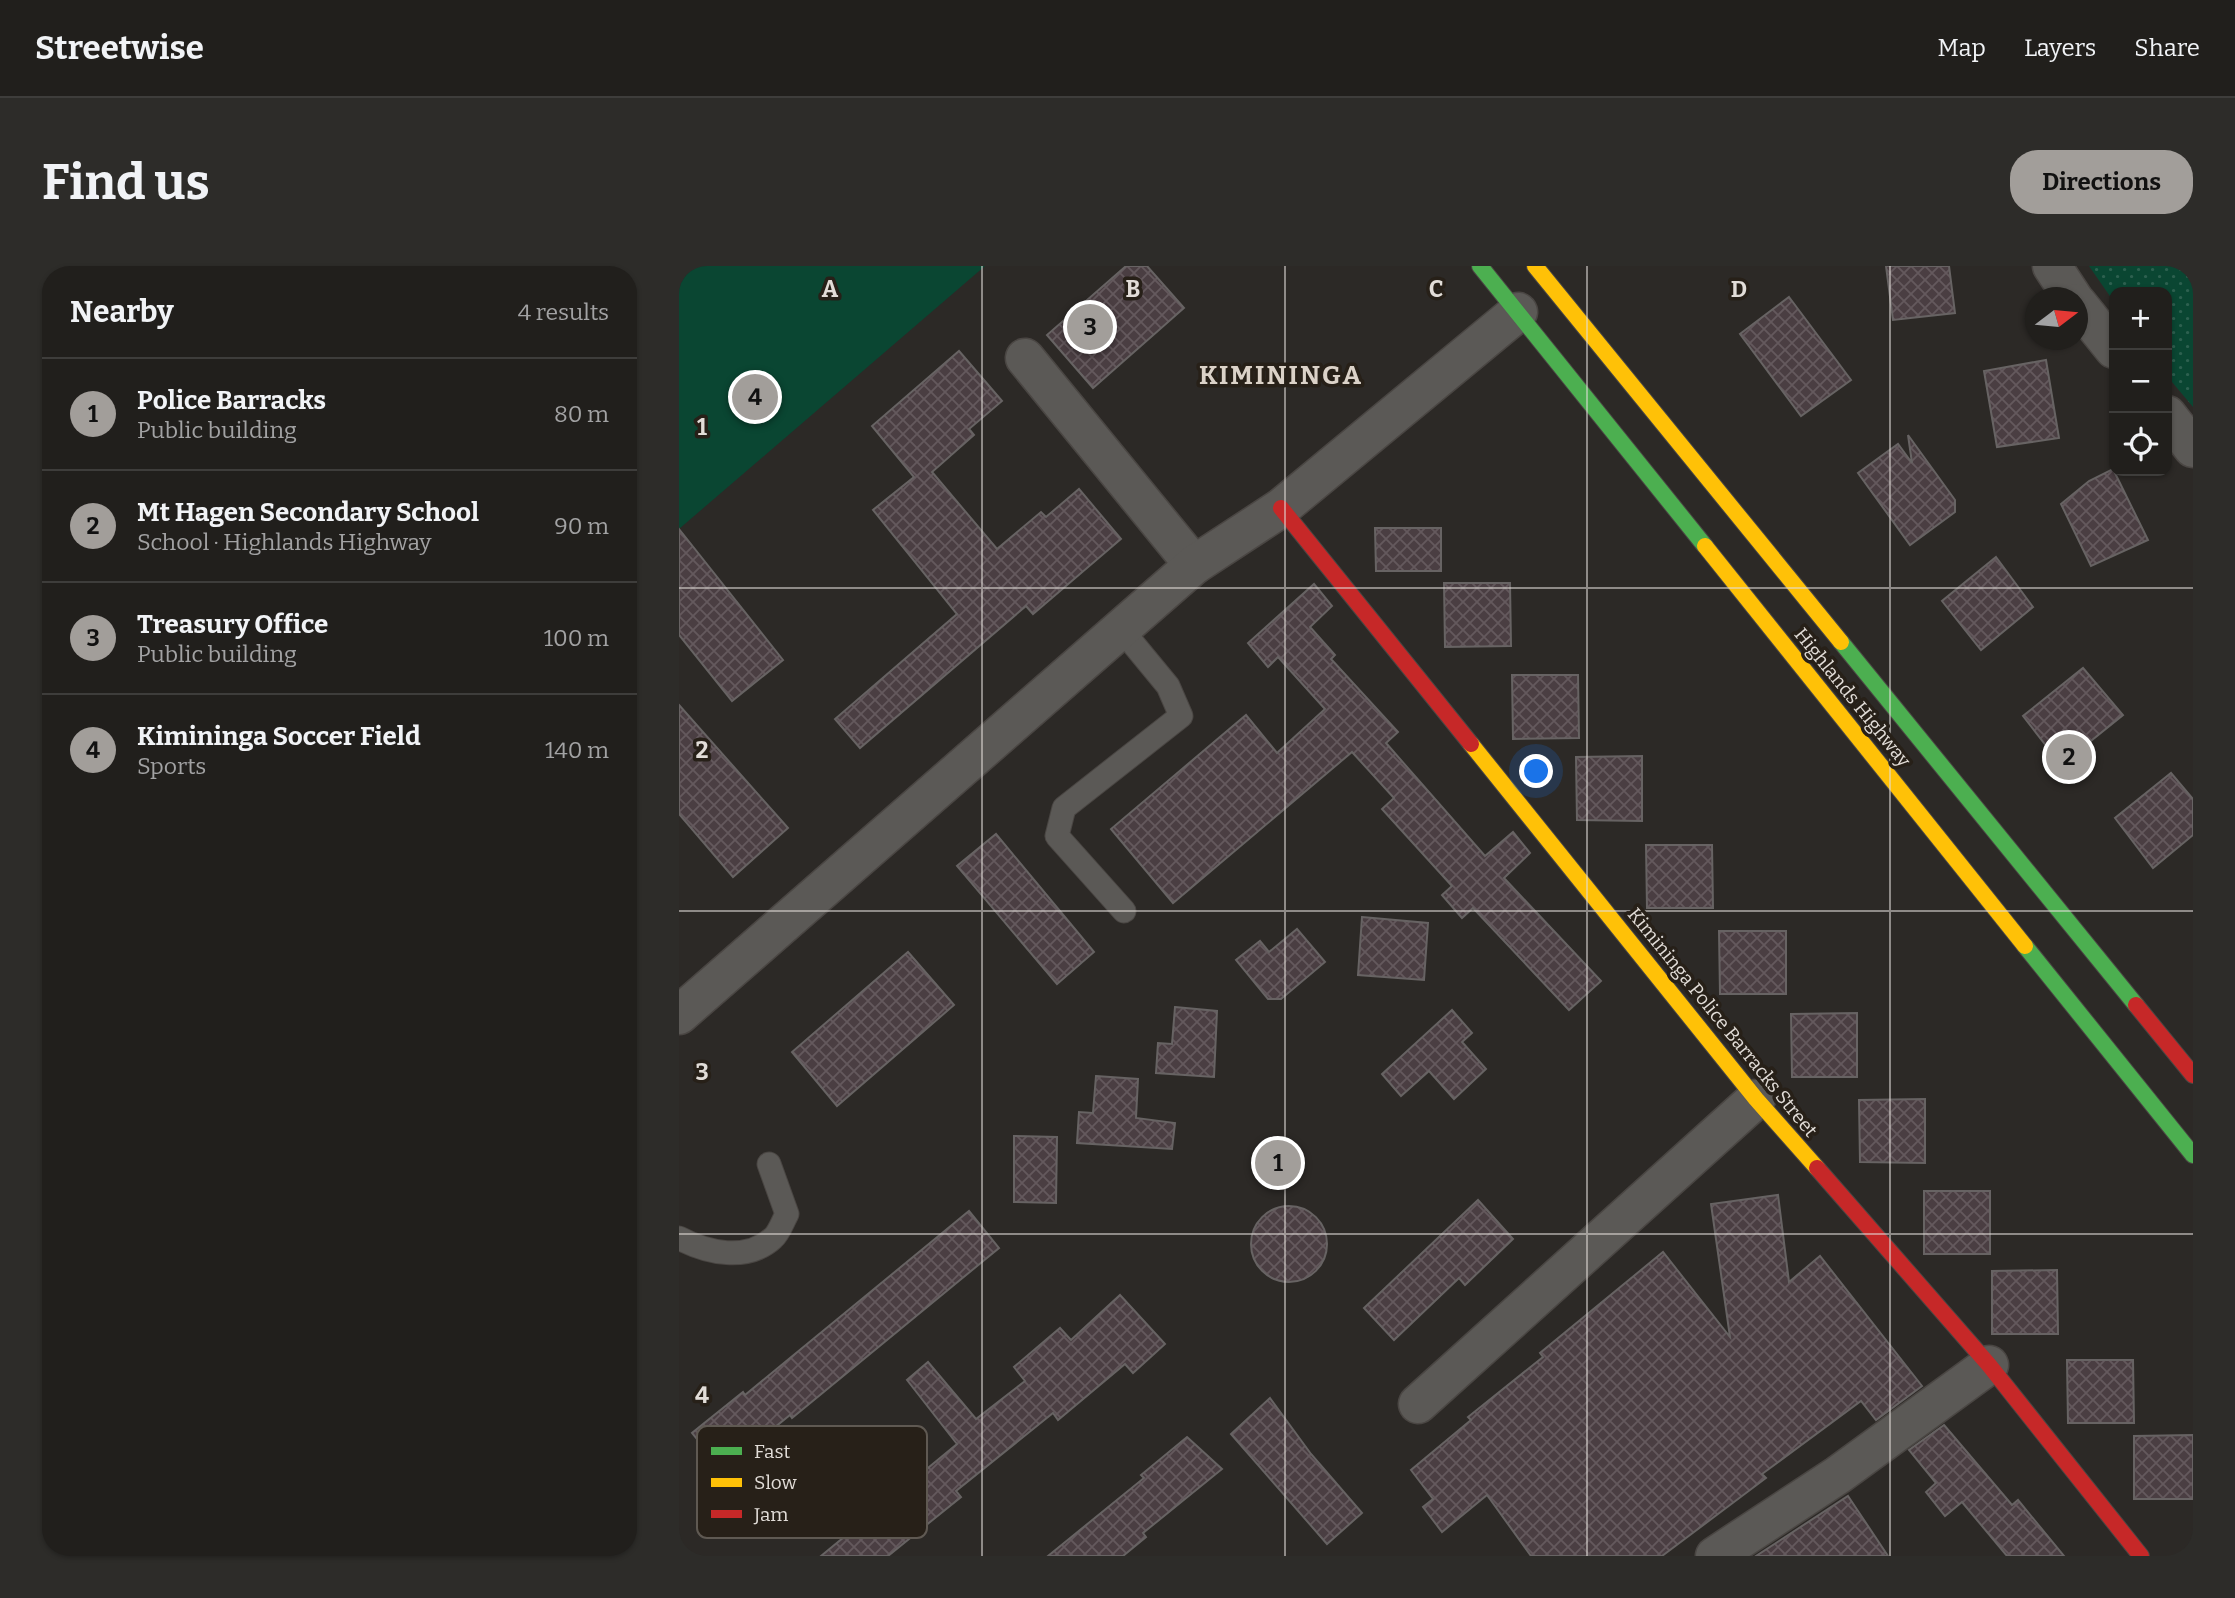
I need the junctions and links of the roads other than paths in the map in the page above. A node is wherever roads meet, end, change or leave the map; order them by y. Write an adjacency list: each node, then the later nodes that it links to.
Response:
1 (1480, 266): 5 (main road, Highlands Highway)
2 (1535, 266): 16 (main road, Highlands Highway)
3 (2052, 266): 4 (street)
4 (2066, 287)
5 (1518, 312): 11 (street); 18 (main road, Highlands Highway)
6 (2088, 317): 7 (street)
7 (2109, 343)
8 (1025, 358): 12 (street)
9 (2172, 421): 10 (street)
10 (2193, 448)
11 (1281, 508): 12 (street); 17 (main road, Kimininga Police Barracks Street)
12 (1194, 565): 13 (street)
13 (1121, 629): 14 (lane); 15 (street)
14 (1123, 911)
15 (679, 1015)
16 (2193, 1075)
17 (1756, 1100): 21 (main road, Kimininga Police Barracks Street); 22 (street)
18 (2193, 1155)
19 (769, 1164): 20 (lane)
20 (679, 1238)
21 (1989, 1365): 23 (street); 24 (main road, Kimininga Police Barracks Street)
22 (1418, 1404)
23 (1715, 1556)
24 (2141, 1556)

